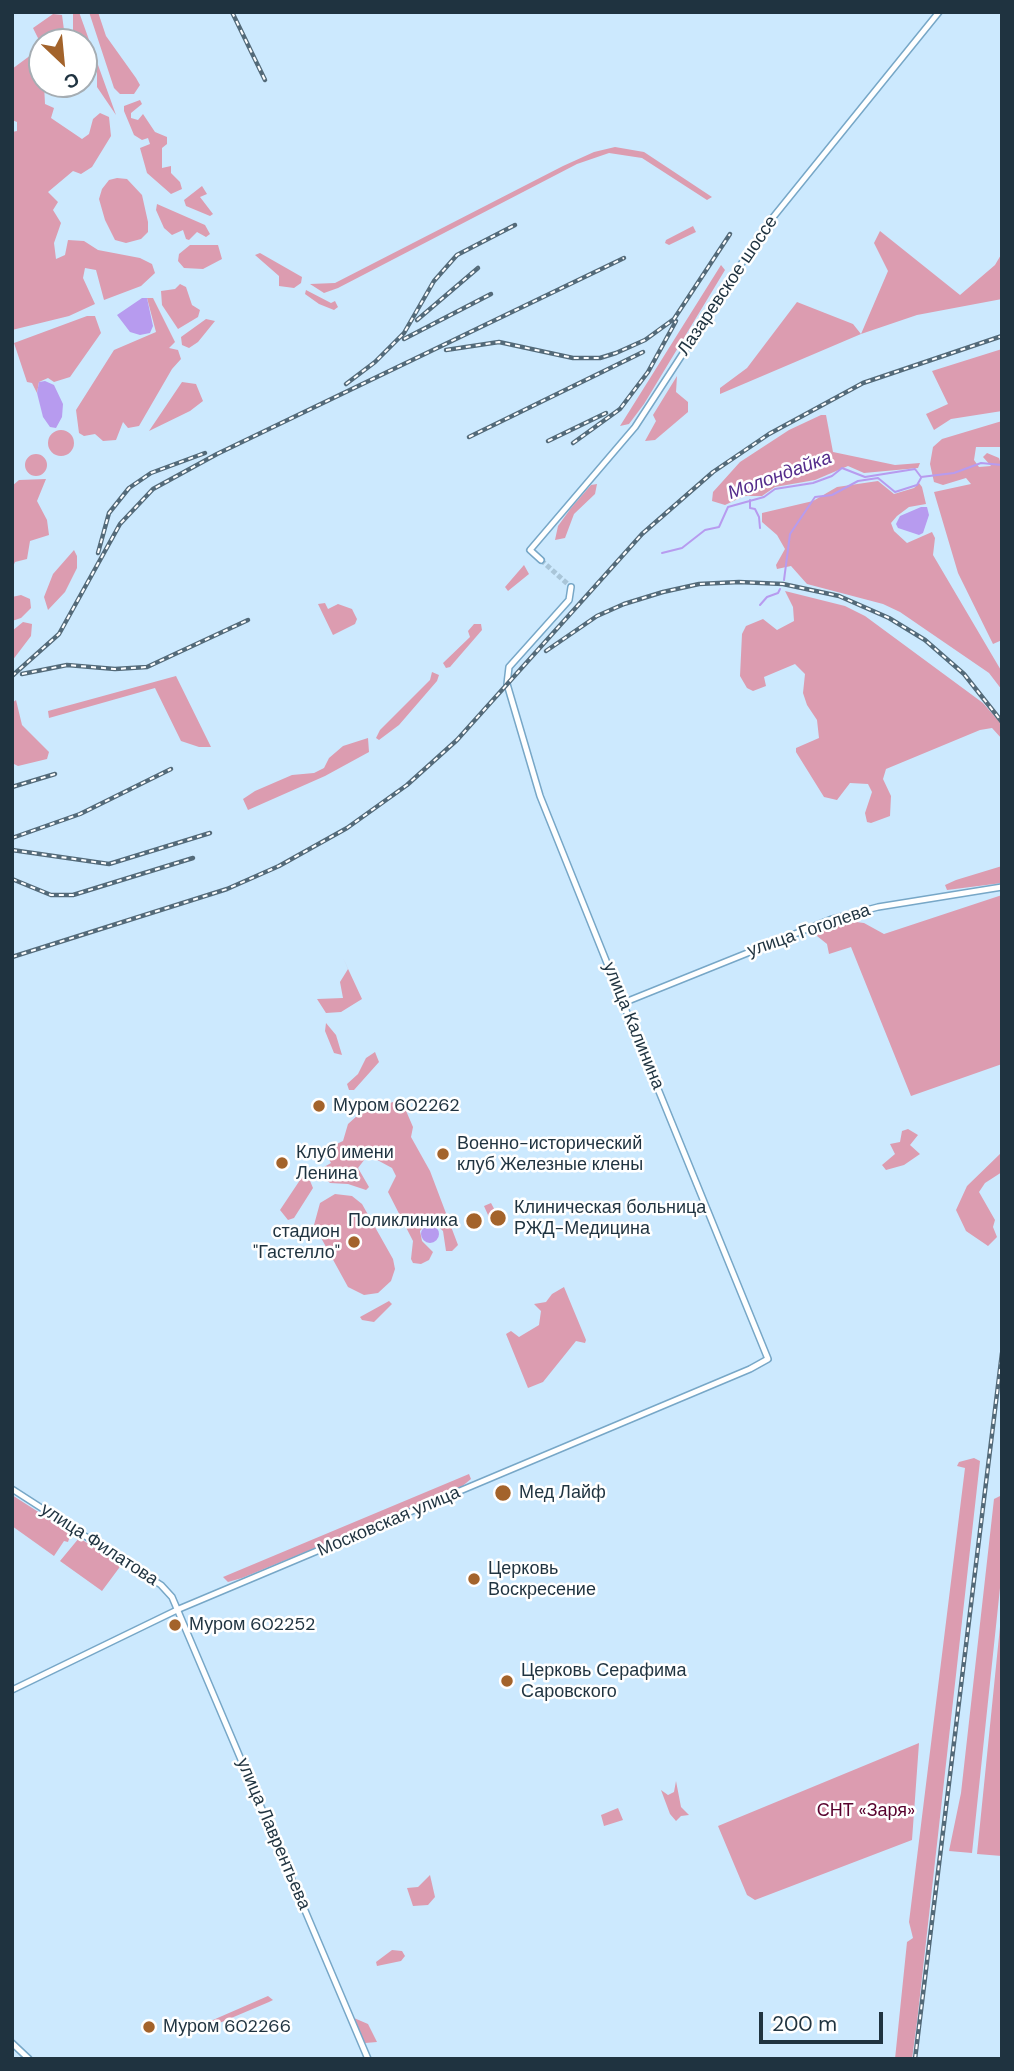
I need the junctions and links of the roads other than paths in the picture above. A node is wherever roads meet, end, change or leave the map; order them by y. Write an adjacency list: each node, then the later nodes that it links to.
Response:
1 (939, 12): 2 (street, Лазаревское шоссе)
2 (541, 560)
3 (571, 587): 5 (street, улица Калинина)
4 (1002, 887): 5 (street, улица Гоголева)
5 (623, 1003): 6 (street, улица Калинина)
6 (768, 1359): 8 (street, Московская улица)
7 (12, 1489): 8 (street, улица Филатова)
8 (179, 1609): 9 (street, Московская улица); 12 (street, улица Лаврентьева)
9 (12, 1690)
10 (12, 2043): 11 (street)
11 (29, 2059)
12 (368, 2059)

